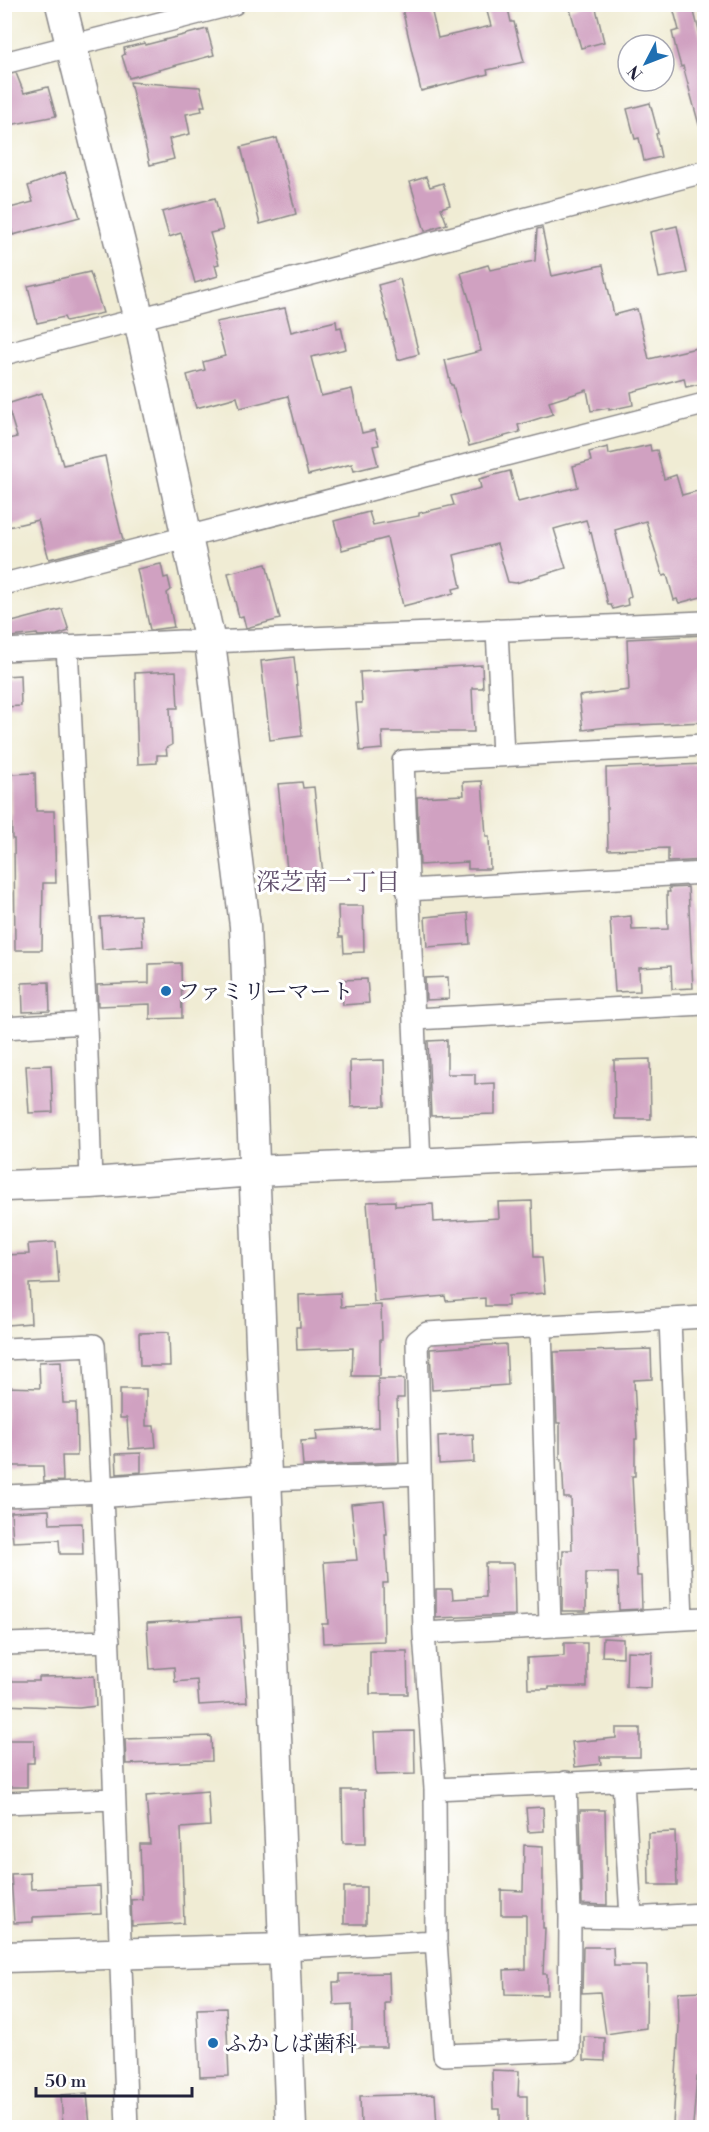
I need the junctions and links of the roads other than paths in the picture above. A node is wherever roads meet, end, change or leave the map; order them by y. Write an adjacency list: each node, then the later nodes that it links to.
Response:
1 (61, 4): 3 (street)
2 (234, 4): 3 (street)
3 (71, 46): 4 (street); 6 (street)
4 (4, 63)
5 (705, 172): 6 (street)
6 (139, 321): 7 (street); 9 (street)
7 (4, 354)
8 (705, 404): 9 (street)
9 (188, 537): 10 (street); 13 (street)
10 (4, 584)
11 (705, 622): 12 (street)
12 (497, 630): 13 (street); 17 (street)
13 (210, 642): 14 (street); 26 (street)
14 (67, 646): 15 (street); 22 (street)
15 (4, 650)
16 (705, 745): 17 (street)
17 (504, 755): 19 (street)
18 (705, 873): 19 (street)
19 (407, 890): 21 (street)
20 (705, 1004): 21 (street)
21 (414, 1019): 25 (street)
22 (86, 1023): 23 (street); 27 (street)
23 (4, 1028)
24 (705, 1151): 25 (street)
25 (420, 1164): 26 (street)
26 (255, 1172): 27 (street); 34 (street)
27 (92, 1183): 28 (street)
28 (4, 1186)
29 (705, 1317): 30 (street)
30 (670, 1319): 31 (street); 38 (street)
31 (541, 1328): 33 (street); 39 (street)
32 (4, 1349): 35 (street)
33 (420, 1474): 34 (street); 40 (street)
34 (267, 1480): 35 (street); 53 (street)
35 (103, 1492): 36 (street); 41 (street)
36 (4, 1496)
37 (705, 1618): 38 (street)
38 (682, 1619): 39 (street)
39 (550, 1625): 40 (street)
40 (424, 1633): 46 (street)
41 (109, 1641): 42 (street); 47 (street)
42 (4, 1644)
43 (705, 1776): 44 (street)
44 (623, 1781): 45 (street); 51 (street)
45 (566, 1782): 46 (street); 50 (street)
46 (435, 1789): 52 (street)
47 (113, 1799): 48 (street); 54 (street)
48 (4, 1803)
49 (705, 1914): 51 (street)
50 (570, 1917): 51 (street); 52 (street)
51 (631, 1918)
52 (436, 1941): 53 (street)
53 (284, 1949): 54 (street); 57 (street)
54 (120, 1953): 55 (street); 56 (street)
55 (4, 1957)
56 (127, 2127)
57 (291, 2127)

